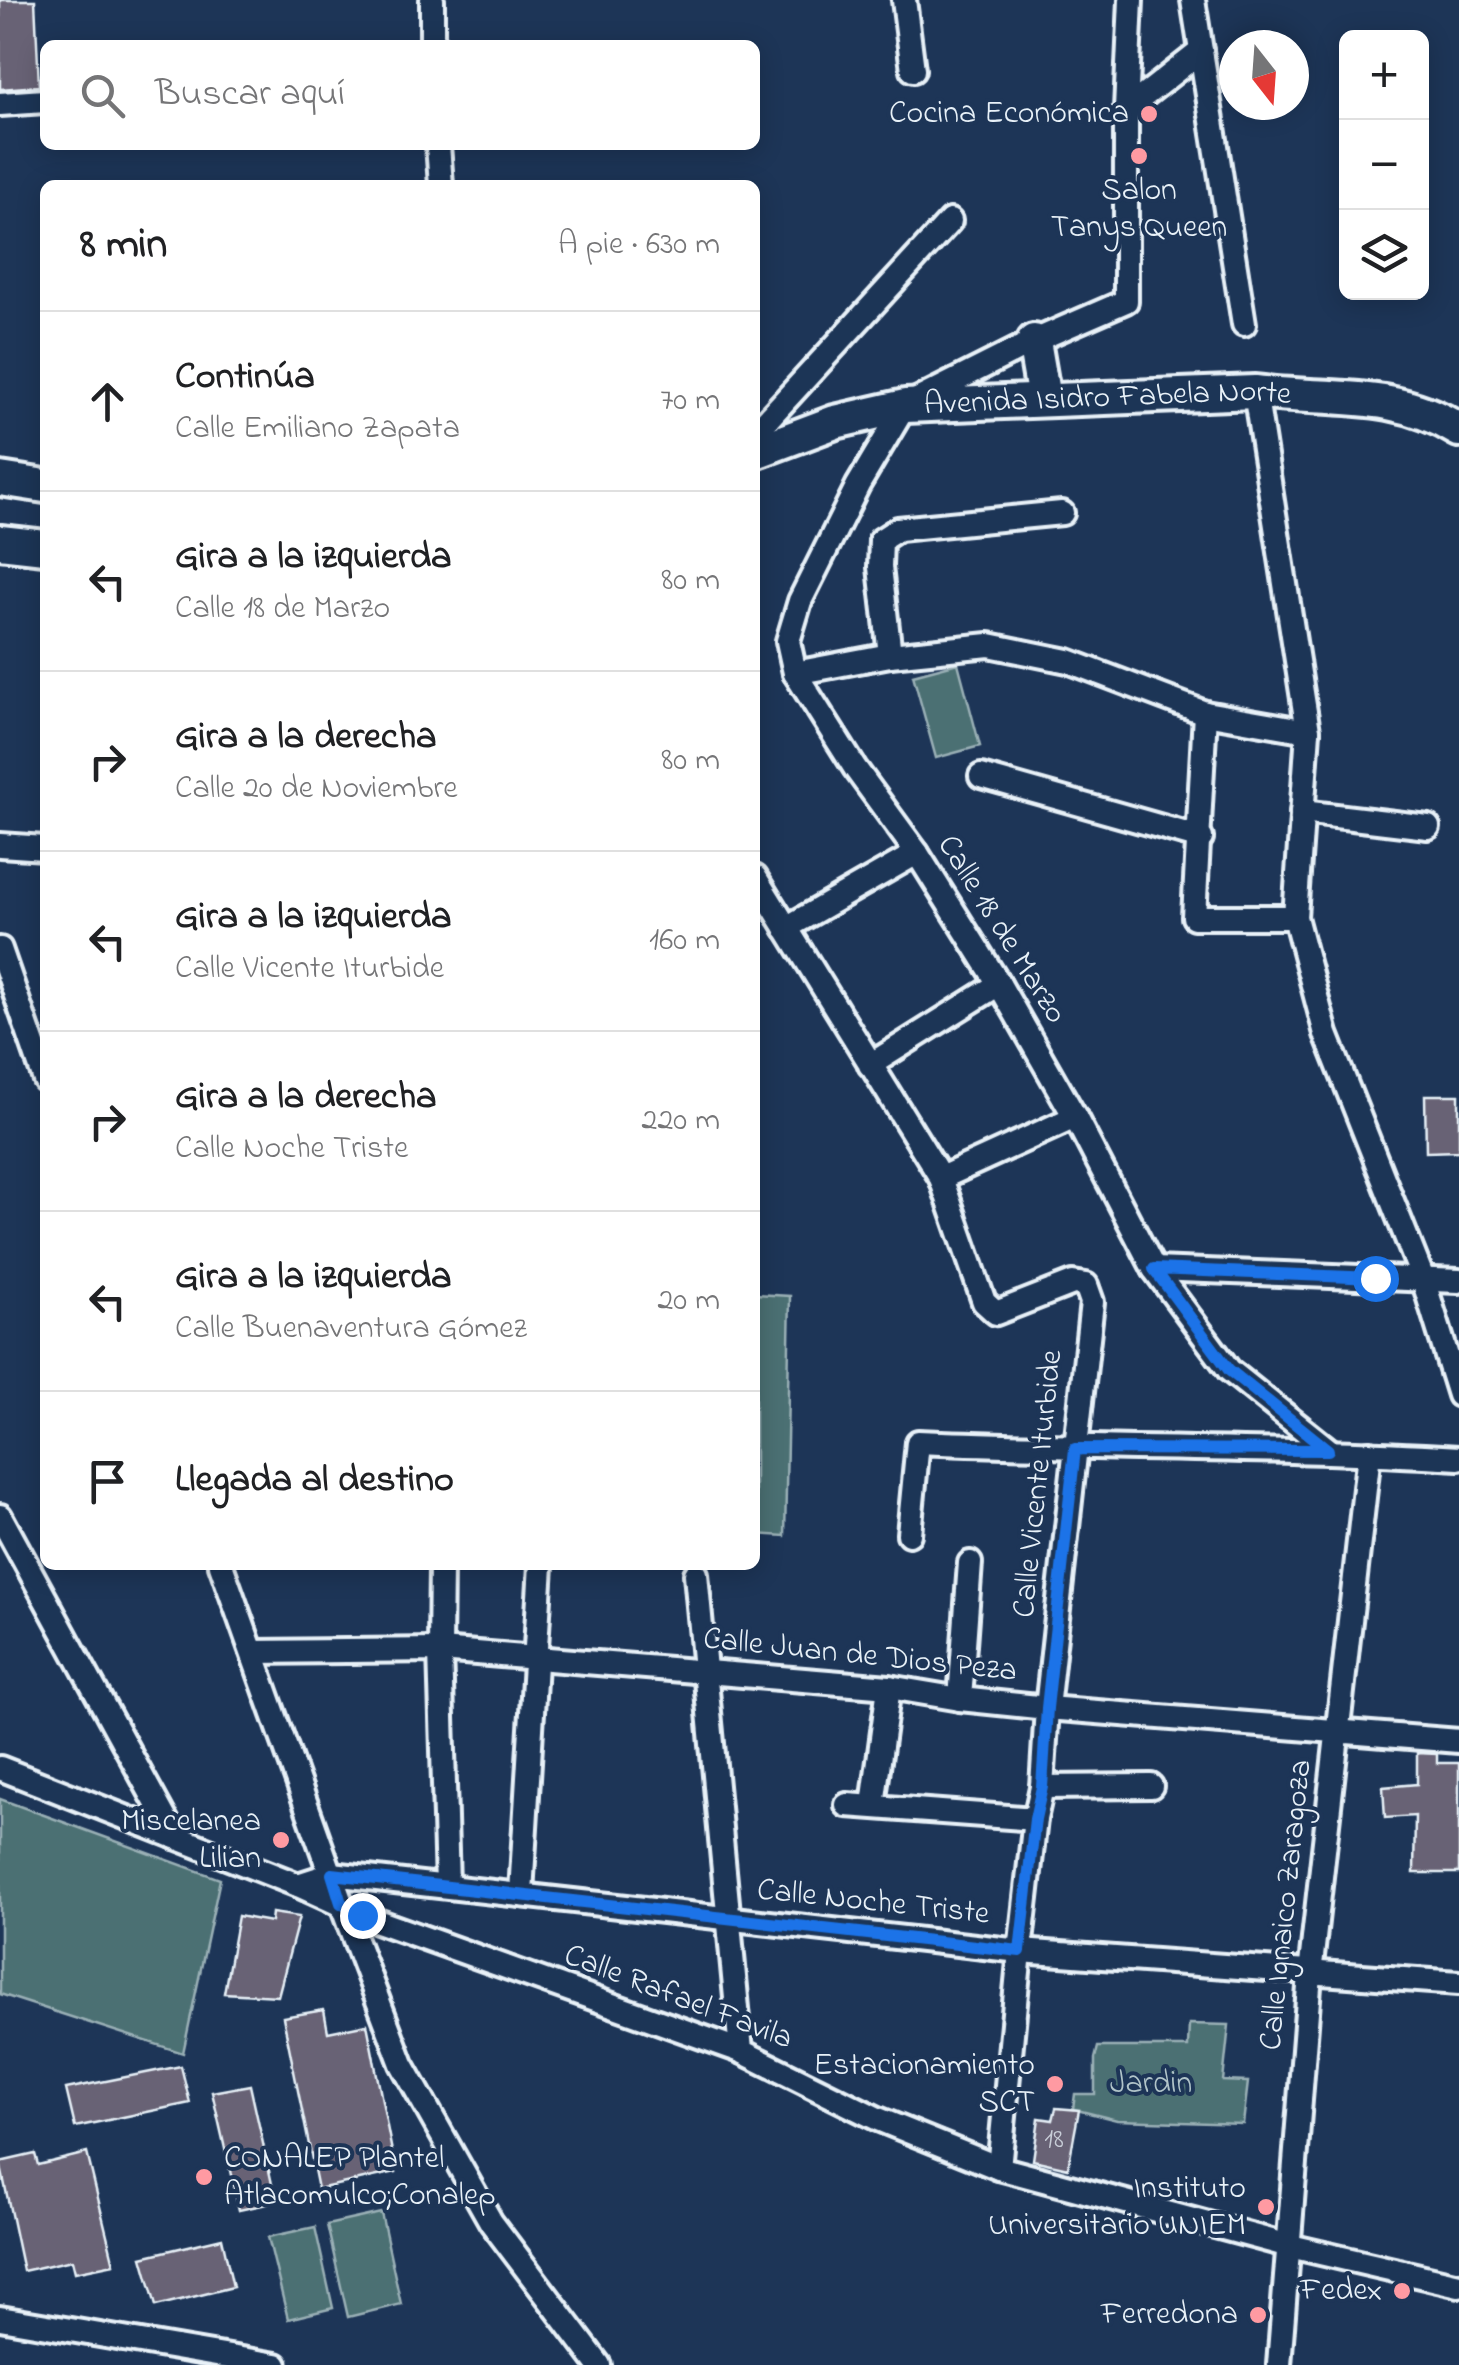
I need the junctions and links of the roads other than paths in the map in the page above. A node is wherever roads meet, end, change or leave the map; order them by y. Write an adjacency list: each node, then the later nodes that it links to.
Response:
1 (432, 0): 5 (street)
2 (904, 0): 7 (street)
3 (1131, 0): 10 (street)
4 (1193, 0): 6 (street)
5 (432, 40)
6 (1201, 51): 10 (street); 14 (street)
7 (913, 70)
8 (40, 101): 9 (street)
9 (0, 104)
10 (1126, 110): 15 (street)
11 (438, 150): 12 (street)
12 (442, 180)
13 (950, 221): 19 (street)
14 (1244, 324)
15 (1034, 341): 17 (main road); 18 (street)
16 (1256, 392): 17 (main road, Avenida Isidro Fabela Norte); 20 (main road, Avenida Isidro Fabela Norte); 30 (street)
17 (1044, 399): 18 (main road, Avenida Isidro Fabela Norte)
18 (905, 406): 21 (main road, Avenida Isidro Fabela Norte); 28 (street, Calle 18 de Marzo)
19 (760, 428)
20 (1459, 430)
21 (760, 450)
22 (0, 479): 23 (main road)
23 (40, 485)
24 (1062, 512): 27 (street)
25 (0, 542): 26 (main road)
26 (40, 546)
27 (890, 654): 28 (street); 29 (street)
28 (795, 672): 37 (street, Calle 18 de Marzo)
29 (1205, 712): 30 (street); 34 (street)
30 (1308, 731): 32 (street)
31 (981, 776): 34 (street)
32 (1302, 812): 33 (street); 39 (street)
33 (1428, 826)
34 (1200, 838): 39 (street)
35 (0, 845): 36 (street)
36 (40, 848)
37 (917, 853): 40 (street); 42 (street, Calle 18 de Marzo)
38 (760, 885): 40 (street)
39 (1295, 917): 48 (street)
40 (786, 928): 44 (street)
41 (0, 949): 43 (street)
42 (999, 984): 44 (street); 45 (street, Calle 18 de Marzo)
43 (39, 1044)
44 (870, 1065): 46 (street)
45 (1075, 1117): 46 (street); 47 (street, Calle 18 de Marzo)
46 (940, 1178): 51 (street, Calle Vicente Iturbide)
47 (1154, 1269): 48 (street); 52 (street, Calle 18 de Marzo)
48 (1423, 1280): 49 (street); 50 (street)
49 (1459, 1281)
50 (1459, 1395)
51 (1075, 1449): 52 (street); 56 (street); 68 (street, Calle Vicente Iturbide)
52 (1328, 1450): 53 (street)
53 (1369, 1453): 54 (street); 69 (street, Calle Ignaico Zaragoza)
54 (1459, 1458)
55 (0, 1516): 77 (street)
56 (909, 1534)
57 (970, 1562): 67 (street)
58 (223, 1570): 63 (street)
59 (442, 1570): 62 (street)
60 (540, 1570): 64 (street)
61 (696, 1574): 65 (street)
62 (440, 1650): 63 (street, Calle Juan de Dios Peza); 64 (street, Calle Juan de Dios Peza); 80 (street)
63 (253, 1652): 78 (street)
64 (534, 1657): 65 (street, Calle Juan de Dios Peza); 81 (street)
65 (708, 1672): 66 (street, Calle Juan de Dios Peza); 83 (street)
66 (888, 1687): 67 (street, Calle Juan de Dios Peza); 74 (street)
67 (960, 1700): 68 (street, Calle Juan de Dios Peza)
68 (1047, 1708): 69 (street, Calle Juan de Dios Peza); 73 (street, Calle Vicente Iturbide)
69 (1337, 1734): 70 (street, Calle Juan de Dios Peza); 85 (street, Calle Ignaico Zaragoza)
70 (1459, 1742)
71 (0, 1768): 77 (street, Calle Rafael Favila)
72 (1152, 1786): 73 (street)
73 (1042, 1787): 76 (street, Calle Vicente Iturbide)
74 (873, 1805): 75 (street); 76 (street)
75 (847, 1806)
76 (1035, 1819): 84 (street, Calle Vicente Iturbide)
77 (175, 1837): 79 (street, Calle Rafael Favila)
78 (332, 1874): 79 (street, Calle Noche Triste); 80 (street, Calle Noche Triste); 82 (street)
79 (298, 1885): 82 (street, Calle Rafael Favila)
80 (447, 1885): 81 (street, Calle Noche Triste)
81 (521, 1893): 83 (street, Calle Noche Triste)
82 (341, 1903): 87 (street, Calle Rafael Favila); 93 (street)
83 (728, 1920): 84 (street, Calle Noche Triste); 87 (street)
84 (1020, 1951): 85 (street, Calle Noche Triste); 88 (street, Calle Vicente Iturbide)
85 (1310, 1974): 86 (street, Calle Noche Triste); 89 (street, Calle Ignaico Zaragoza)
86 (1459, 1983)
87 (741, 2051): 88 (street, Calle Rafael Favila)
88 (999, 2168): 89 (street, Calle Rafael Favila)
89 (1290, 2246): 90 (street, Calle Rafael Favila); 94 (street, Calle Ignaico Zaragoza)
90 (1459, 2285)
91 (0, 2318): 92 (street)
92 (276, 2365)
93 (598, 2365)
94 (1279, 2365)

